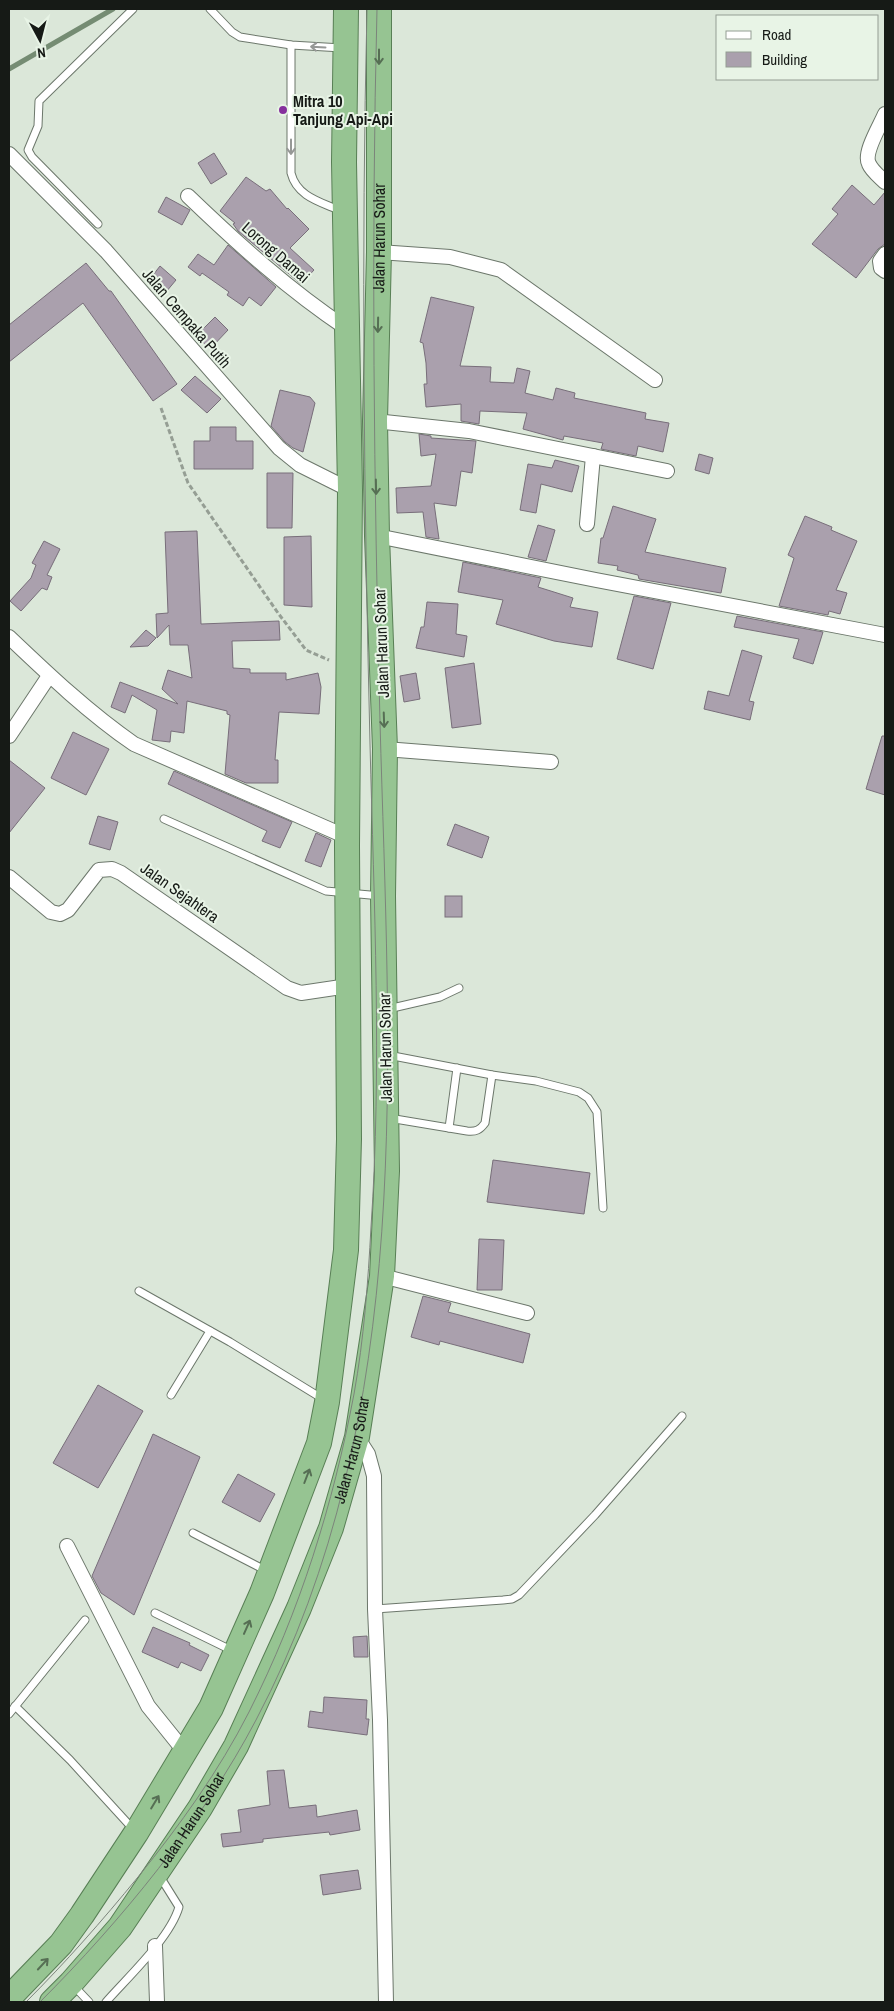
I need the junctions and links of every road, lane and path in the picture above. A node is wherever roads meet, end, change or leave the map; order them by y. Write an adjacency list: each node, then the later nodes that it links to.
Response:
1 (133, 9): 12 (lane)
2 (210, 9): 5 (lane)
3 (346, 9): 6 (highway, Jalan Harun Sohar)
4 (379, 9): 13 (highway, Jalan Harun Sohar, one-way to 13)
5 (291, 46): 6 (lane, one-way to 5); 11 (lane, one-way to 11)
6 (345, 49): 11 (highway, Jalan Harun Sohar)
7 (885, 114): 9 (street)
8 (9, 154): 22 (street, Jalan Cempaka Putih)
9 (885, 182)
10 (188, 196): 16 (street, Lorong Damai)
11 (345, 213): 16 (highway, Jalan Harun Sohar)
12 (98, 224)
13 (379, 252): 17 (street); 19 (highway, Jalan Harun Sohar, one-way to 19)
14 (885, 254): 15 (street)
15 (885, 271)
16 (346, 328): 22 (highway, Jalan Harun Sohar)
17 (655, 380)
18 (161, 408): 27 (path)
19 (376, 421): 20 (street); 24 (highway, Jalan Harun Sohar, one-way to 24)
20 (593, 456): 21 (street); 23 (street)
21 (667, 471)
22 (350, 490): 27 (highway, Jalan Harun Sohar)
23 (587, 524)
24 (377, 536): 25 (street); 30 (highway, Jalan Harun Sohar, one-way to 30)
25 (885, 635)
26 (9, 637): 28 (street)
27 (348, 667): 33 (highway, Jalan Harun Sohar)
28 (49, 676): 29 (street); 33 (street)
29 (9, 736)
30 (385, 749): 31 (street); 36 (highway, Jalan Harun Sohar)
31 (551, 762)
32 (164, 819): 35 (lane)
33 (347, 837): 35 (highway, Jalan Harun Sohar)
34 (9, 877): 37 (street, Jalan Sejahtera)
35 (348, 894): 36 (lane); 37 (highway, Jalan Harun Sohar)
36 (383, 896): 39 (highway, Jalan Harun Sohar)
37 (348, 986): 51 (highway, Jalan Harun Sohar)
38 (459, 988): 39 (lane)
39 (385, 1010): 40 (highway, Jalan Harun Sohar)
40 (385, 1054): 41 (lane); 43 (highway, Jalan Harun Sohar)
41 (458, 1068): 42 (lane); 44 (lane)
42 (492, 1075): 44 (lane); 45 (lane)
43 (386, 1117): 44 (lane); 46 (highway, Jalan Harun Sohar)
44 (449, 1128)
45 (603, 1208)
46 (382, 1276): 48 (street); 53 (highway, Jalan Harun Sohar)
47 (138, 1291): 49 (lane)
48 (527, 1313)
49 (210, 1330): 50 (lane); 51 (lane)
50 (171, 1395)
51 (328, 1402): 56 (highway, Jalan Harun Sohar, one-way to 51)
52 (682, 1416): 57 (lane)
53 (357, 1437): 57 (street); 65 (highway, Jalan Harun Sohar)
54 (193, 1533): 56 (lane)
55 (67, 1546): 63 (street)
56 (270, 1572): 60 (highway, Jalan Harun Sohar, one-way to 56)
57 (375, 1609): 73 (street)
58 (155, 1613): 60 (lane)
59 (85, 1620): 61 (lane)
60 (236, 1652): 63 (highway, Jalan Harun Sohar)
61 (15, 1706): 62 (lane); 64 (lane)
62 (9, 1714)
63 (185, 1752): 64 (highway, Jalan Harun Sohar, one-way to 63)
64 (136, 1833): 68 (highway, Jalan Harun Sohar, one-way to 64)
65 (158, 1872): 66 (lane); 67 (highway, Jalan Harun Sohar)
66 (155, 1946): 71 (lane); 72 (street)
67 (71, 1983): 69 (highway, Jalan Harun Sohar); 70 (lane)
68 (9, 1998)
69 (52, 2002)
70 (89, 2002)
71 (106, 2002)
72 (157, 2002)
73 (386, 2002)

